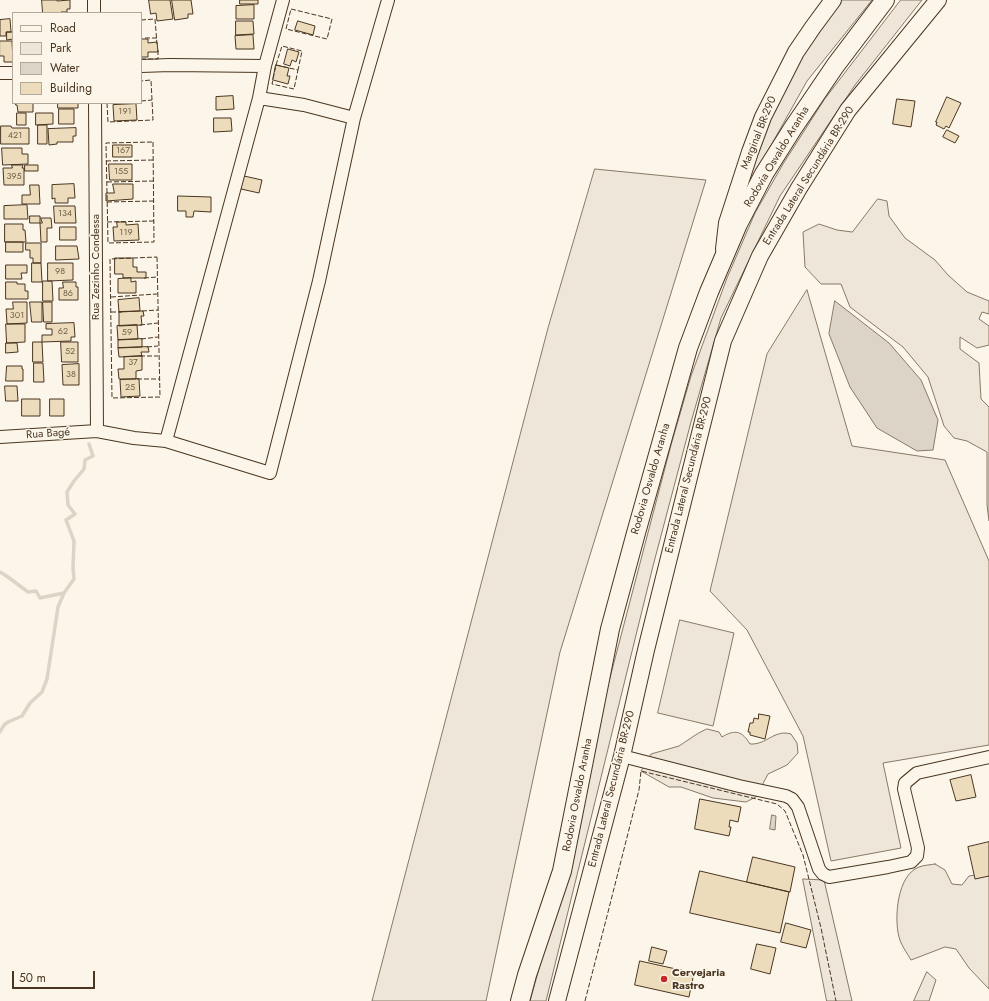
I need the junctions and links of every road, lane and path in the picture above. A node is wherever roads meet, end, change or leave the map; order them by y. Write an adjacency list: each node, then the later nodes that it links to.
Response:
1 (94, 0): 7 (street)
2 (283, 0): 9 (street)
3 (388, 0): 14 (street)
4 (833, 0): 15 (main road, Marginal BR-290)
5 (885, 0): 15 (highway, Rodovia Osvaldo Aranha)
6 (938, 0): 19 (main road, Entrada Lateral Secundária BR-290)
7 (94, 12)
8 (142, 66): 9 (street)
9 (265, 66): 12 (street)
10 (12, 72): 11 (street)
11 (0, 73)
12 (258, 98): 14 (street); 18 (street)
13 (95, 104): 16 (street, Rua Zezinho Condessa)
14 (354, 118): 18 (street, Rua Bagé)
15 (723, 256): 21 (highway, Rodovia Osvaldo Aranha)
16 (97, 431): 17 (street, Rua Bagé); 18 (street, Rua Bagé)
17 (0, 438)
18 (166, 441)
19 (622, 756): 20 (street); 22 (main road, Entrada Lateral Secundária BR-290)
20 (989, 757)
21 (520, 1001)
22 (557, 1001)

